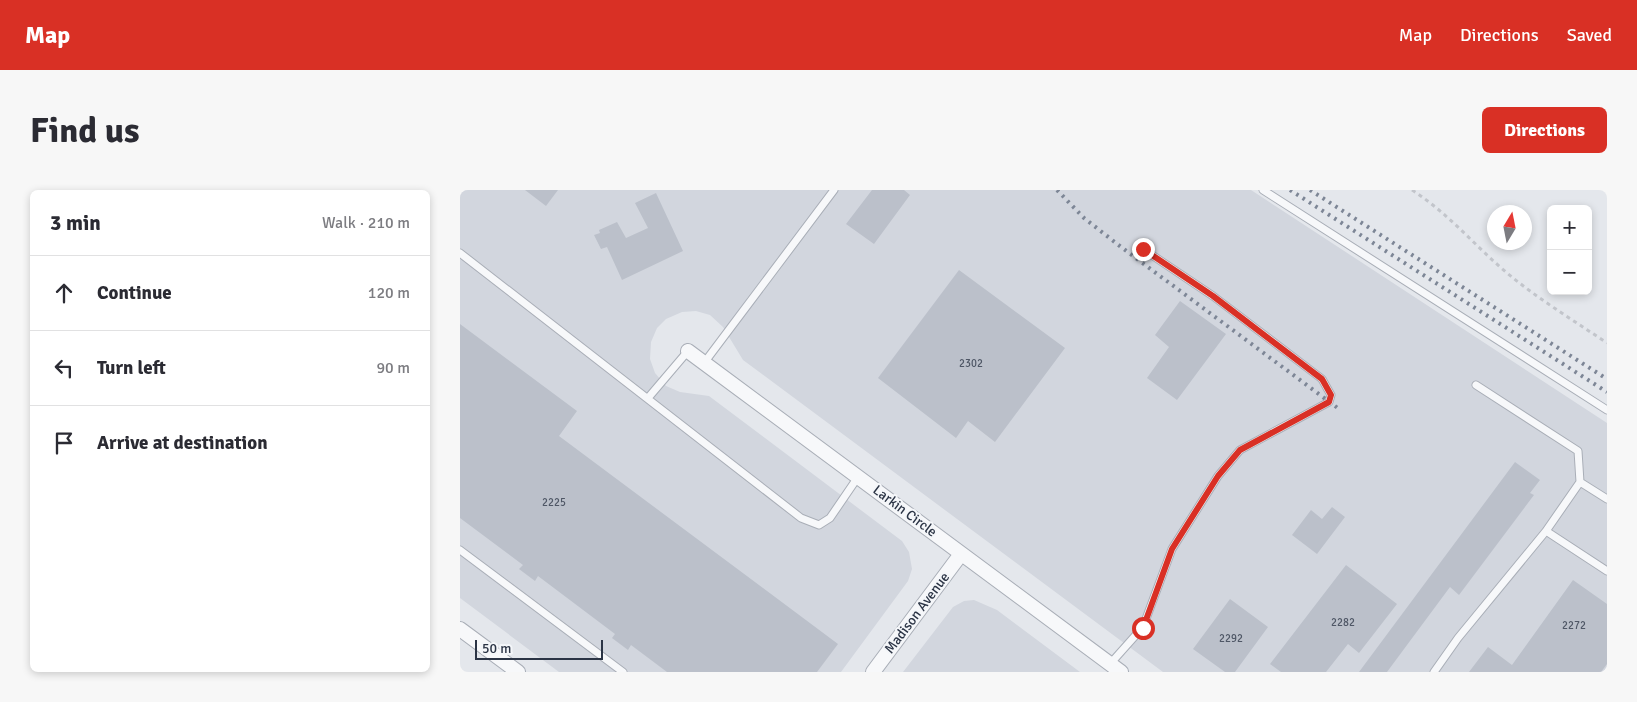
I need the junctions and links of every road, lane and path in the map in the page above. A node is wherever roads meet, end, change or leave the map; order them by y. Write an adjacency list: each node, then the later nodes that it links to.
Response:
1 (834, 190): 8 (lane)
2 (1263, 190): 11 (lane)
3 (1412, 190): 6 (path)
4 (1143, 249): 20 (lane)
5 (460, 253): 10 (lane)
6 (1607, 342)
7 (688, 351): 8 (street, Larkin Circle); 10 (lane)
8 (704, 363): 12 (street, Larkin Circle)
9 (1476, 385): 13 (lane)
10 (648, 398): 12 (lane)
11 (1607, 410)
12 (858, 477): 17 (street, Larkin Circle)
13 (1580, 482): 14 (lane); 15 (lane)
14 (1607, 499)
15 (1546, 531): 18 (lane); 24 (lane)
16 (460, 550): 22 (lane)
17 (962, 554): 20 (street, Larkin Circle); 23 (street, Madison Avenue)
18 (1607, 571)
19 (460, 629): 21 (street)
20 (1115, 668)
21 (518, 672)
22 (623, 672)
23 (873, 672)
24 (1434, 672)

